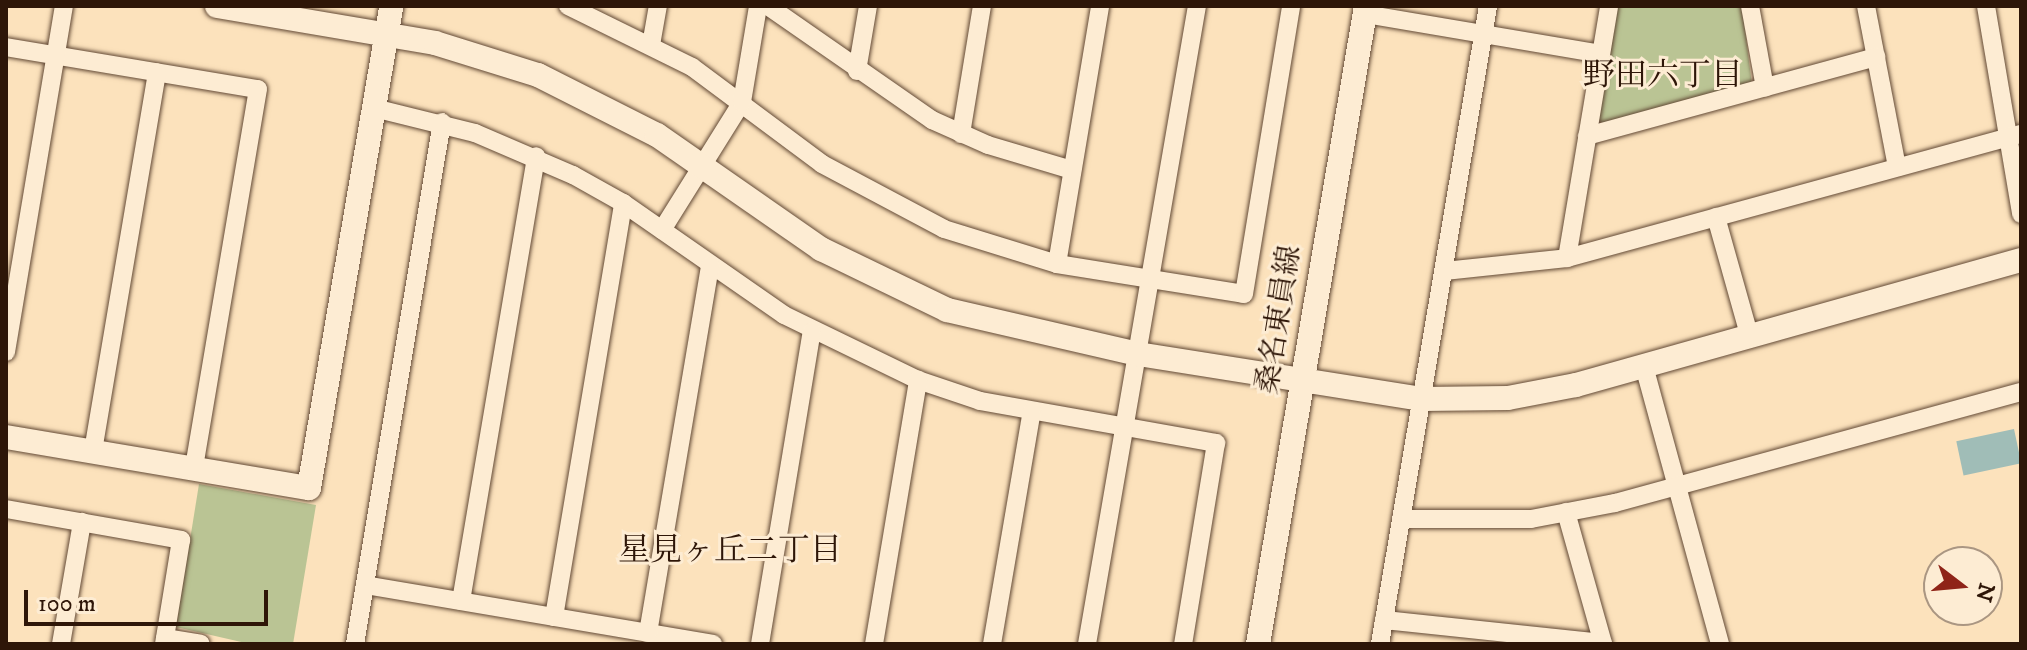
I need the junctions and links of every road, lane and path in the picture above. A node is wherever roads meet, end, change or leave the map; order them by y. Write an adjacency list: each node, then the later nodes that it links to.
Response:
1 (64, 6): 24 (street)
2 (217, 6): 19 (street)
3 (391, 6): 19 (street)
4 (568, 6): 21 (street)
5 (658, 6): 21 (street)
6 (758, 6): 29 (street)
7 (768, 6): 26 (street)
8 (868, 6): 26 (street)
9 (982, 6): 32 (street)
10 (1100, 6): 38 (street)
11 (1197, 6): 48 (street)
12 (1291, 6): 48 (street)
13 (1488, 6): 20 (street)
14 (1609, 6): 23 (street)
15 (1750, 6): 28 (street)
16 (1866, 6): 25 (street)
17 (1986, 6): 34 (street)
18 (1366, 10): 20 (street); 55 (street, 桑名東員線)
19 (386, 34): 30 (street); 36 (street)
20 (1483, 35): 23 (street); 47 (street)
21 (651, 45): 29 (street)
22 (6, 47): 24 (street)
23 (1601, 54): 33 (street)
24 (56, 55): 27 (street); 51 (street)
25 (1876, 57): 28 (street); 37 (street)
26 (857, 71): 32 (street)
27 (157, 72): 61 (street); 62 (street)
28 (1765, 88): 33 (street)
29 (742, 102): 36 (street); 45 (street)
30 (374, 108): 31 (street); 62 (street)
31 (442, 122): 35 (street); 68 (street)
32 (961, 134): 38 (street)
33 (1587, 136): 43 (street)
34 (2015, 136): 37 (street); 40 (street)
35 (536, 156): 39 (street); 69 (street)
36 (702, 166): 42 (street); 52 (street)
37 (1897, 167): 41 (street)
38 (1072, 170): 45 (street)
39 (623, 203): 42 (street); 70 (street)
40 (2021, 214)
41 (1716, 217): 43 (street); 50 (street)
42 (662, 230): 46 (street)
43 (1567, 258): 47 (street)
44 (2021, 260): 50 (street)
45 (1057, 264): 48 (street)
46 (710, 265): 49 (street); 72 (street)
47 (1444, 271): 57 (street)
48 (1147, 279): 52 (street)
49 (812, 331): 54 (street); 78 (street)
50 (1750, 338): 53 (street)
51 (6, 352)
52 (1138, 354): 55 (street); 59 (street)
53 (1644, 366): 57 (street); 63 (street)
54 (918, 380): 58 (street); 79 (street)
55 (1303, 380): 57 (street); 83 (street, 桑名東員線)
56 (2021, 392): 63 (street)
57 (1422, 399): 66 (street)
58 (1032, 411): 59 (street); 80 (street)
59 (1125, 427): 81 (street); 82 (street)
60 (6, 437): 61 (street)
61 (93, 451): 62 (street)
62 (194, 468)
63 (1677, 487): 65 (street); 86 (street)
64 (6, 509): 67 (street)
65 (1566, 512): 66 (street); 85 (street)
66 (1401, 519): 71 (street)
67 (82, 522): 73 (street); 74 (street)
68 (365, 585): 69 (street); 76 (street)
69 (461, 601): 70 (street)
70 (554, 617): 72 (street)
71 (1384, 620): 84 (street); 85 (street)
72 (648, 633): 77 (street)
73 (164, 641): 75 (street)
74 (61, 644)
75 (201, 644)
76 (355, 644)
77 (713, 644)
78 (760, 644)
79 (874, 644)
80 (992, 644)
81 (1087, 644)
82 (1183, 644)
83 (1258, 644)
84 (1380, 644)
85 (1603, 644)
86 (1720, 644)

